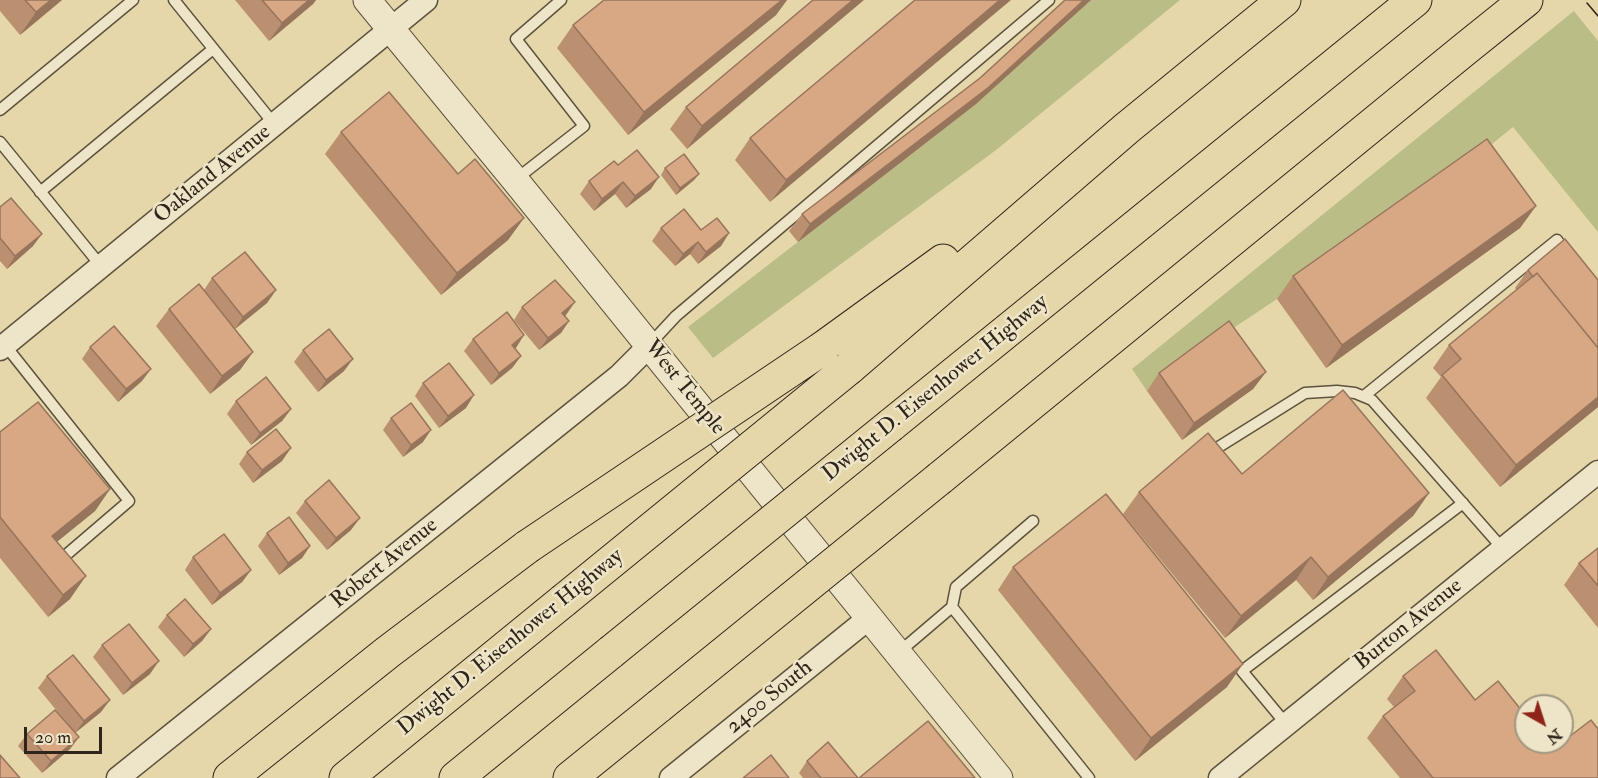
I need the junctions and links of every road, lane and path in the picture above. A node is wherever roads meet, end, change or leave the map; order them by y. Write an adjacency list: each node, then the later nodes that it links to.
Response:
1 (133, 0): 12 (lane)
2 (174, 0): 11 (lane)
3 (367, 0): 10 (street, West Temple)
4 (426, 0): 10 (street, Oakland Avenue)
5 (561, 0): 16 (lane)
6 (1049, 0): 20 (lane)
7 (1284, 0): 14 (highway, Dwight D. Eisenhower Highway)
8 (1415, 0): 36 (highway, Dwight D. Eisenhower Highway, bridge)
9 (1526, 0): 37 (highway, bridge)
10 (391, 29): 13 (street, Oakland Avenue); 16 (street, West Temple)
11 (213, 49): 13 (lane); 17 (lane)
12 (0, 111)
13 (274, 124): 18 (street, Oakland Avenue)
14 (1127, 128): 34 (highway, bridge); 35 (highway, Dwight D. Eisenhower Highway, bridge)
15 (0, 142): 17 (lane)
16 (515, 180): 20 (street, West Temple)
17 (40, 192): 18 (lane)
18 (101, 266): 21 (street, Oakland Avenue)
19 (1577, 266): 22 (lane)
20 (649, 346): 30 (street, West Temple); 33 (street, Robert Avenue)
21 (2, 347): 28 (lane)
22 (1364, 396): 23 (lane); 25 (lane)
23 (1217, 448)
24 (1598, 472): 27 (street, Burton Avenue)
25 (1463, 503): 27 (lane); 32 (lane)
26 (1033, 521): 29 (lane)
27 (1503, 549): 32 (street, Burton Avenue)
28 (66, 555)
29 (952, 607): 31 (lane); 40 (lane)
30 (869, 618): 31 (street, West Temple); 38 (street, 2400 South)
31 (898, 653): 39 (street, West Temple)
32 (1286, 724): 41 (street, Burton Avenue)
33 (118, 778)
34 (230, 778)
35 (346, 778)
36 (456, 778)
37 (570, 778)
38 (671, 778)
39 (999, 778)
40 (1089, 778)
41 (1220, 778)

